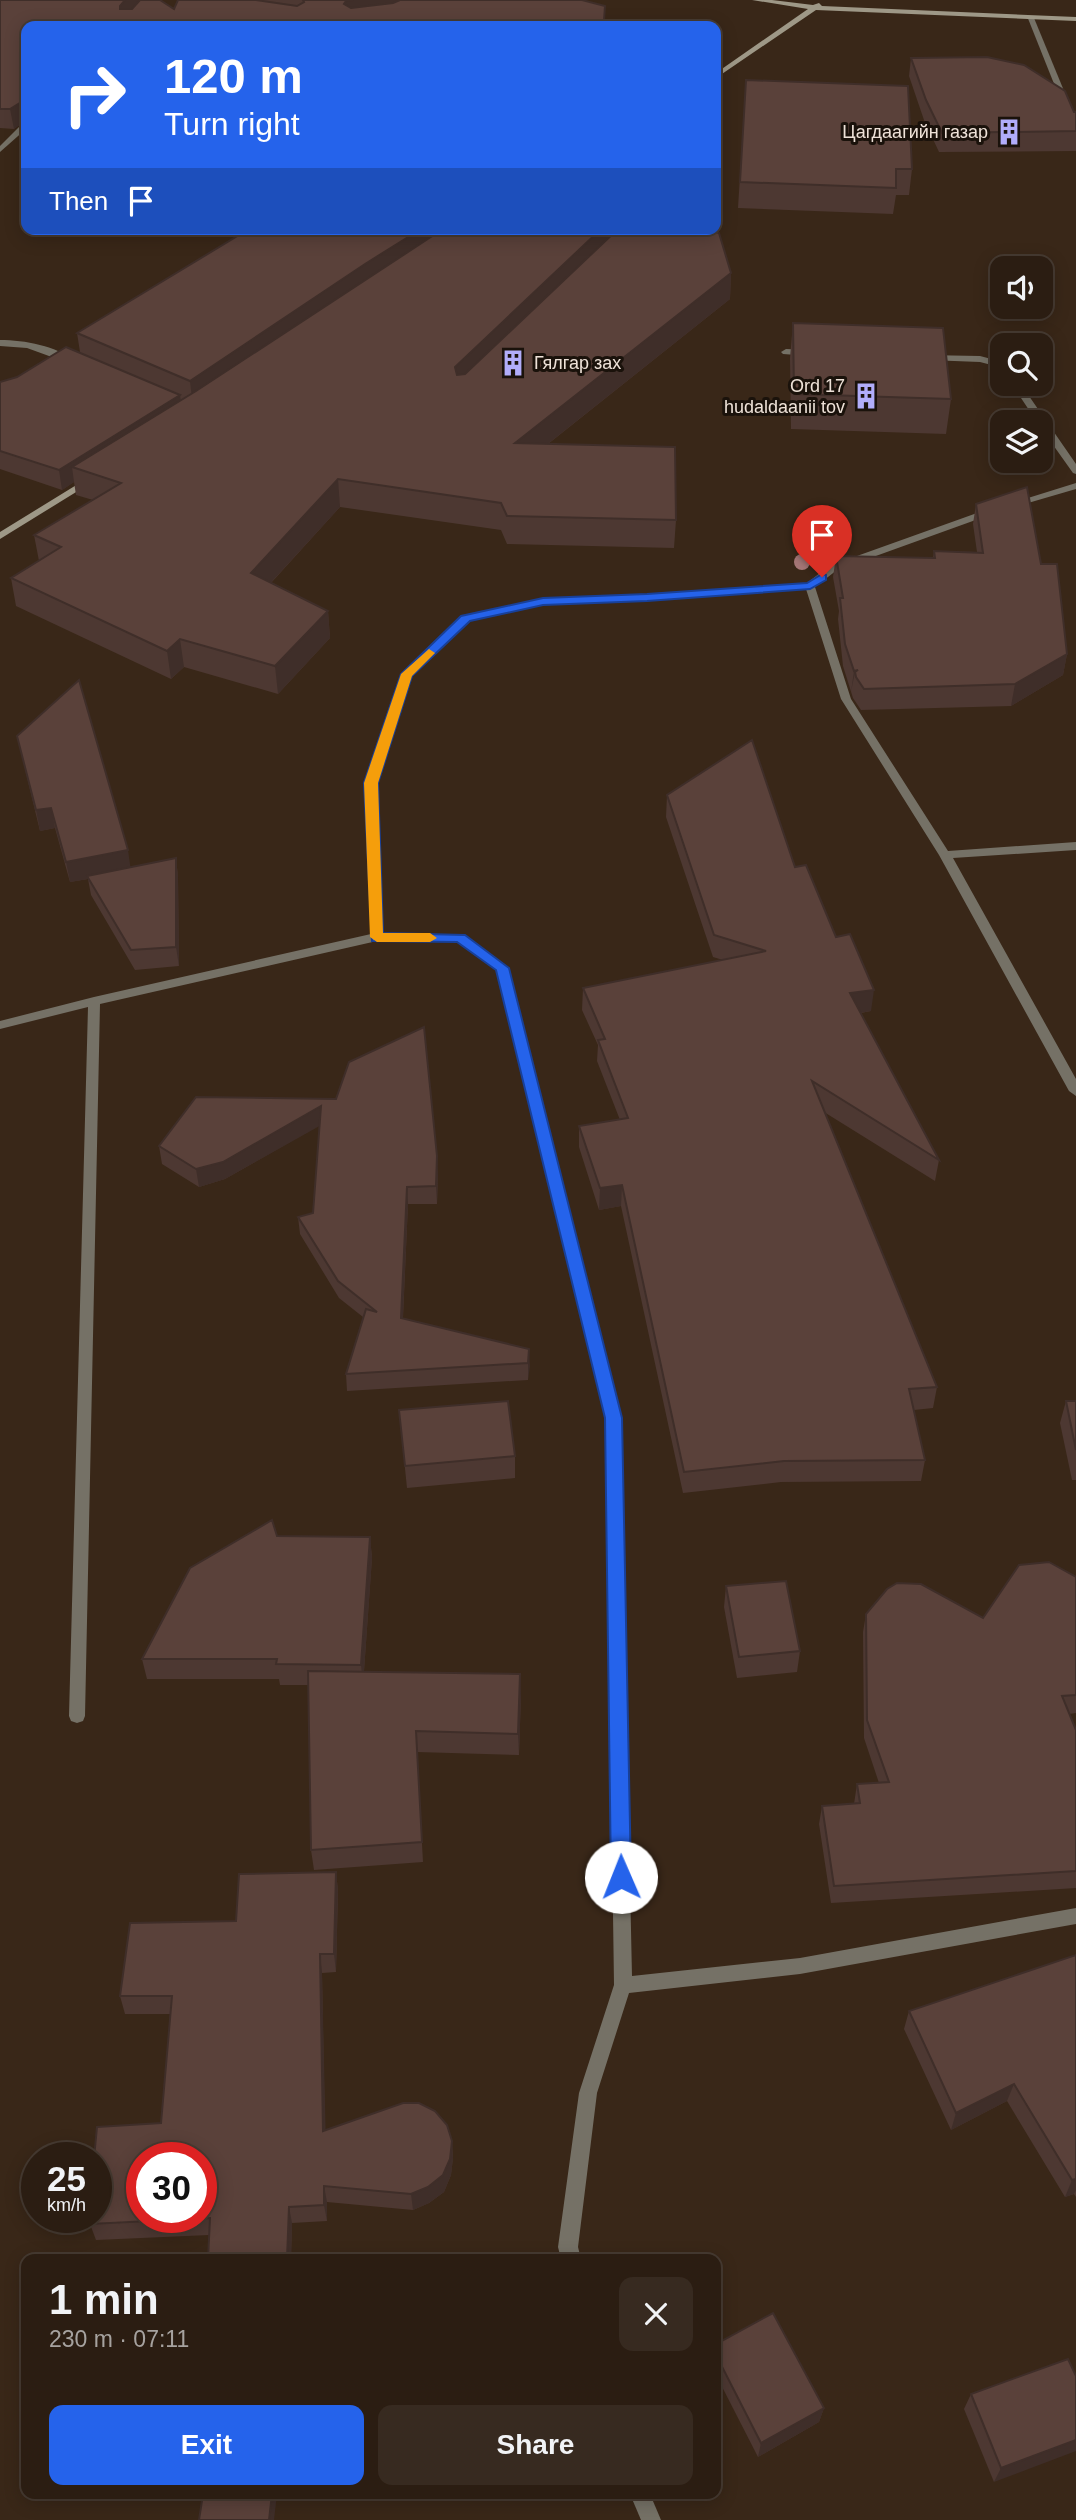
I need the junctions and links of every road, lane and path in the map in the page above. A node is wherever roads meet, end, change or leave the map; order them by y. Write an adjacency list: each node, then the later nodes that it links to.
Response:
1 (756, 0): 3 (main road)
2 (825, 0): 3 (main road)
3 (816, 8): 4 (main road); 6 (main road)
4 (1030, 18): 5 (main road); 7 (street)
5 (1076, 19)
6 (721, 73)
7 (1076, 129)
8 (21, 130): 9 (street)
9 (0, 150)
10 (0, 343): 15 (street)
11 (786, 352): 12 (street)
12 (828, 353)
13 (911, 356): 14 (street)
14 (990, 362)
15 (83, 366)
16 (1024, 396): 18 (street)
17 (103, 471): 20 (main road)
18 (1076, 471)
19 (1076, 486): 21 (street)
20 (0, 536)
21 (810, 586): 23 (street); 24 (street)
22 (1076, 846): 23 (street)
23 (945, 855): 27 (street)
24 (377, 937): 25 (street); 30 (street)
25 (94, 1001): 26 (street); 28 (street)
26 (0, 1025)
27 (1076, 1091)
28 (77, 1716)
29 (1076, 1916): 30 (street)
30 (623, 1985): 31 (street)
31 (570, 2254)
32 (642, 2499): 33 (street)
33 (651, 2520)

